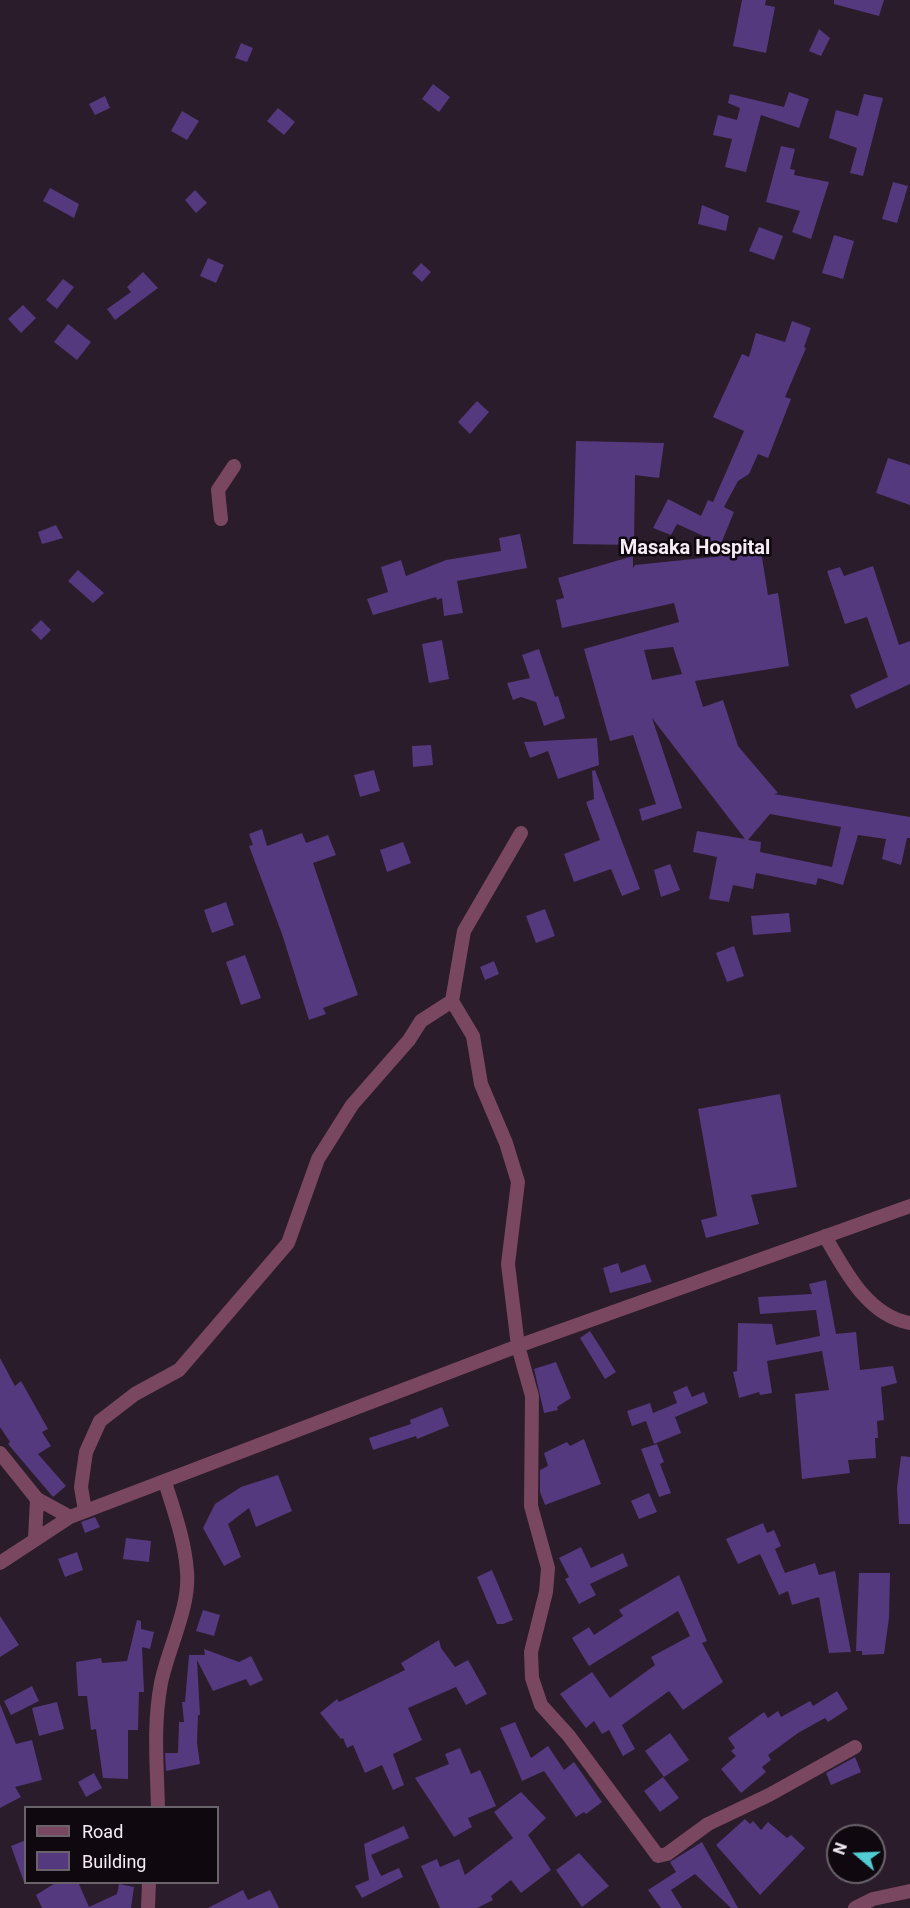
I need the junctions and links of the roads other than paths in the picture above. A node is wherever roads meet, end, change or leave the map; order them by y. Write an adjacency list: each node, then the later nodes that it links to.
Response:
1 (234, 466): 2 (street)
2 (221, 519)
3 (521, 833): 4 (street)
4 (452, 1001): 8 (street); 12 (street)
5 (910, 1206): 6 (street)
6 (825, 1236): 7 (street); 8 (street)
7 (910, 1323)
8 (518, 1346): 10 (street); 16 (street)
9 (0, 1453): 11 (street)
10 (165, 1482): 12 (street); 17 (street)
11 (37, 1499): 13 (street); 14 (street)
12 (85, 1511): 13 (street)
13 (70, 1517): 14 (street)
14 (35, 1538): 15 (street)
15 (0, 1563)
16 (855, 1747)
17 (159, 1806)
18 (149, 1884): 20 (street)
19 (910, 1891): 21 (street)
20 (148, 1908)
21 (855, 1908)

